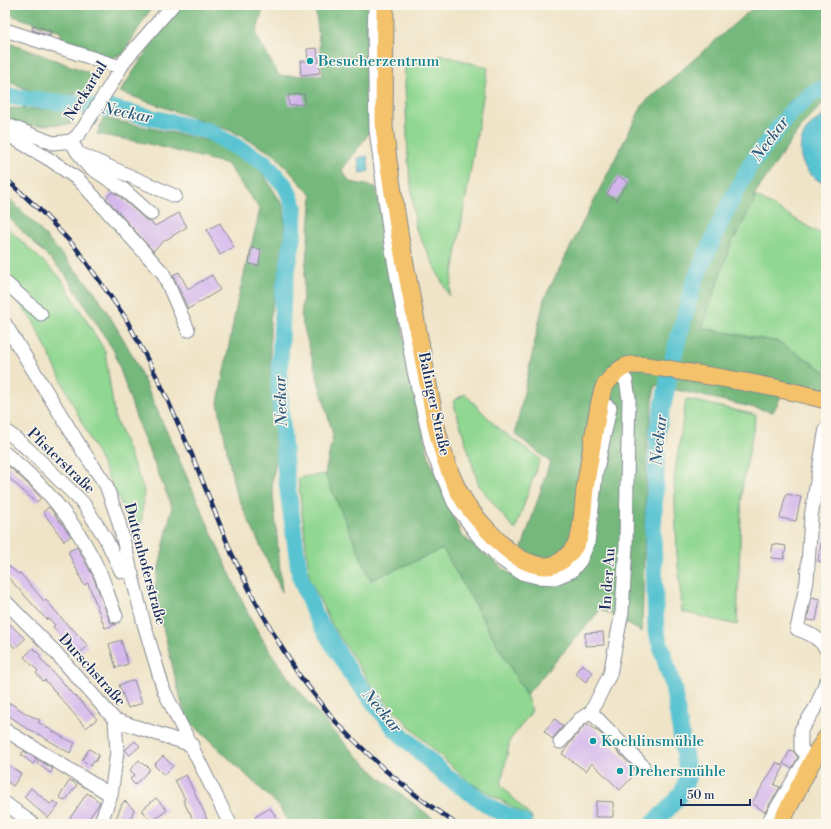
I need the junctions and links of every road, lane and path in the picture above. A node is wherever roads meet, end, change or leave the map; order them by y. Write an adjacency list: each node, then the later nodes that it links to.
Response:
1 (173, 5): 5 (street, Neckartal)
2 (375, 5): 18 (street)
3 (385, 5): 18 (main road, Balinger Straße)
4 (5, 30): 5 (street)
5 (120, 67): 8 (street, Neckartal)
6 (5, 124): 8 (street, Neckartal)
7 (5, 133): 15 (street)
8 (71, 141): 9 (street)
9 (78, 153): 10 (street); 11 (street)
10 (175, 196)
11 (151, 214)
12 (5, 282): 13 (street)
13 (41, 314)
14 (5, 324): 22 (street, Duttenhoferstraße)
15 (188, 330)
16 (616, 373): 17 (main road, Balinger Straße); 18 (main road, Balinger Straße); 27 (street, In der Au)
17 (826, 400)
18 (600, 401)
19 (826, 428): 25 (street)
20 (5, 430): 22 (street, Pfisterstraße)
21 (5, 453): 24 (street)
22 (132, 573): 32 (street, Duttenhoferstraße)
23 (5, 601): 28 (street, Durschstraße)
24 (116, 616)
25 (826, 649)
26 (826, 682): 39 (street)
27 (591, 712): 31 (street); 33 (street)
28 (115, 720): 32 (street, Durschstraße); 34 (street)
29 (5, 730): 34 (street)
30 (826, 738): 40 (main road)
31 (560, 742)
32 (192, 746): 38 (street, Duttenhoferstraße)
33 (643, 766)
34 (111, 795): 37 (street)
35 (5, 803): 36 (street)
36 (33, 824)
37 (100, 824)
38 (230, 824)
39 (767, 824)
40 (780, 824)

